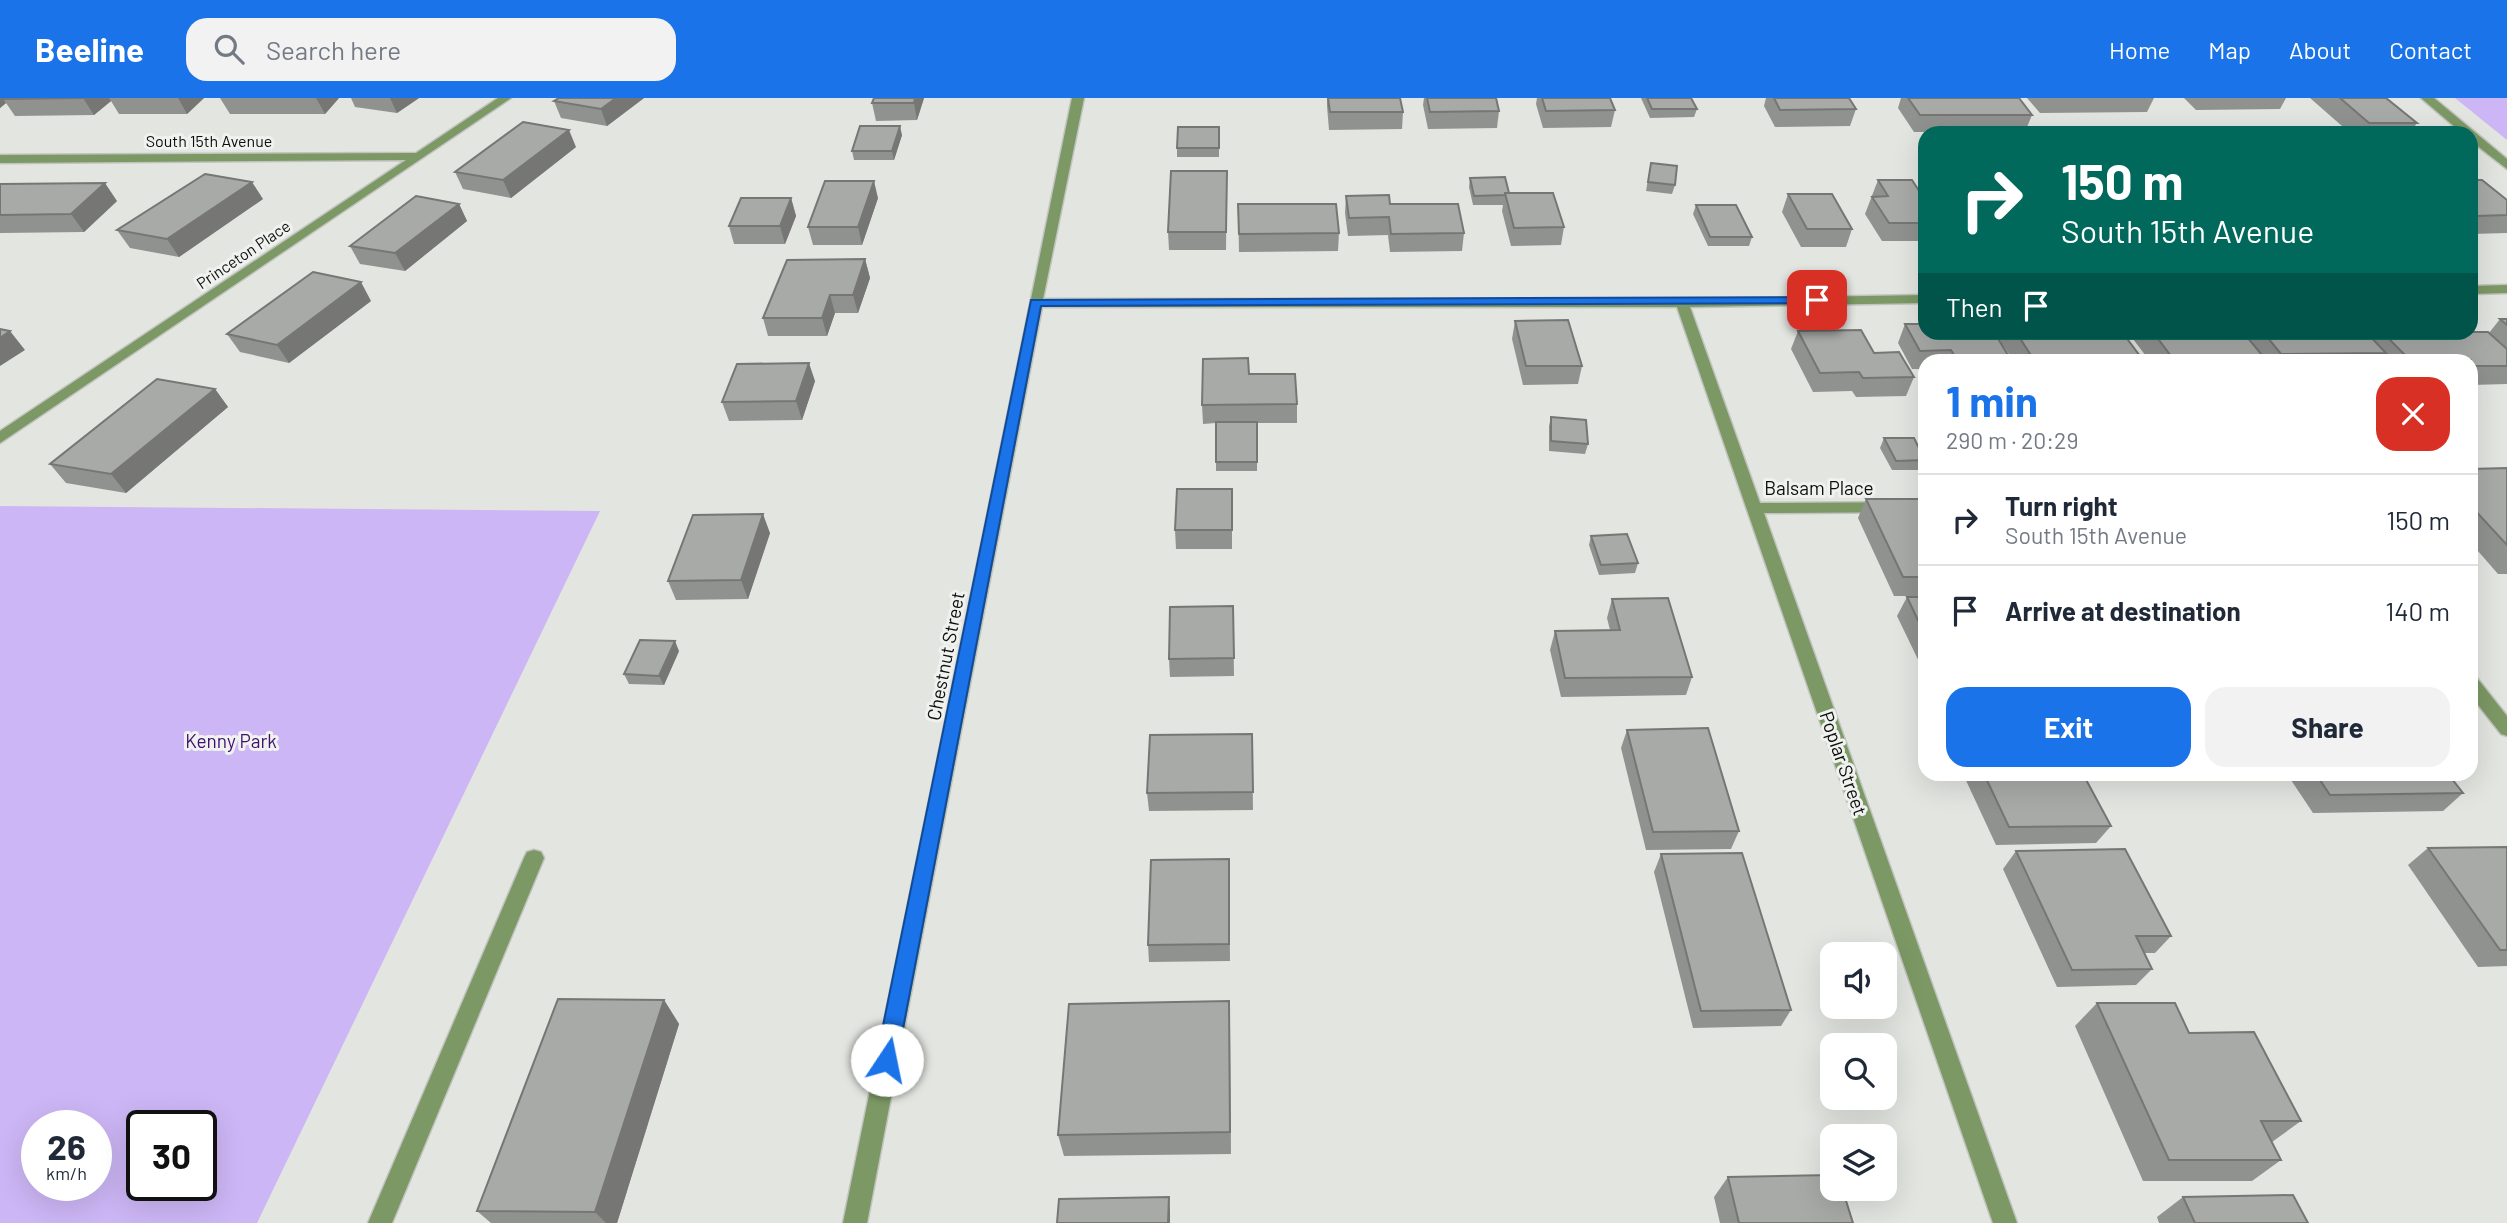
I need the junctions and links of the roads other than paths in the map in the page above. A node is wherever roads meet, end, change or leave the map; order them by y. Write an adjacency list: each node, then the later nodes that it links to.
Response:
1 (505, 98): 6 (street, Princeton Place)
2 (1078, 98): 12 (street, Chestnut Street)
3 (2427, 98): 4 (street)
4 (2460, 126)
5 (2478, 140): 8 (street)
6 (419, 156): 7 (street, South 15th Avenue); 14 (street, Princeton Place)
7 (0, 159)
8 (2507, 164)
9 (2507, 289): 10 (street)
10 (2478, 290)
11 (1918, 299): 13 (street)
12 (1035, 303): 13 (street); 21 (street, Chestnut Street)
13 (1682, 303): 16 (street, Poplar Street)
14 (0, 438)
15 (1918, 507): 16 (street, Balsam Place)
16 (1754, 508): 22 (street, Poplar Street)
17 (2478, 692): 18 (street)
18 (2507, 729)
19 (534, 858): 20 (street)
20 (380, 1223)
21 (855, 1223)
22 (2005, 1223)

